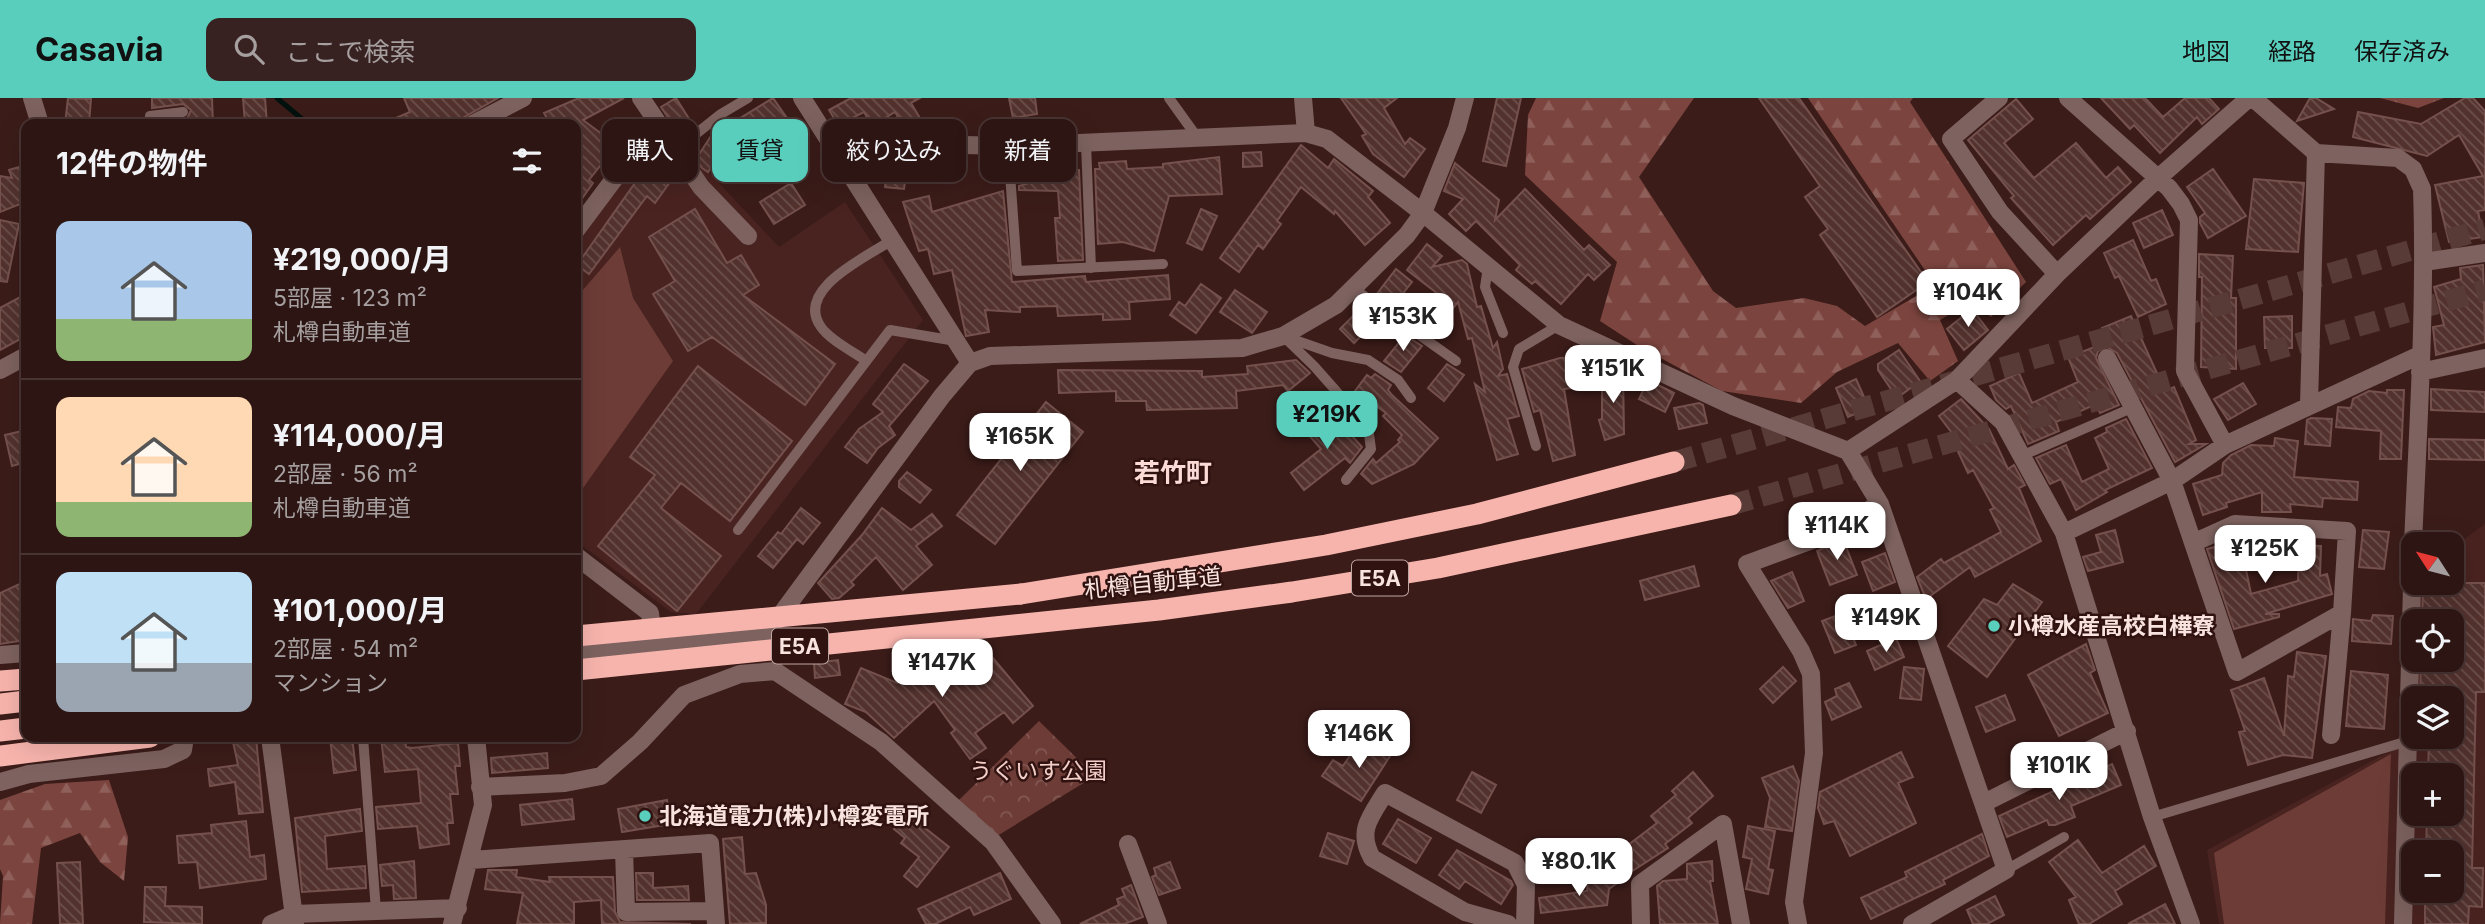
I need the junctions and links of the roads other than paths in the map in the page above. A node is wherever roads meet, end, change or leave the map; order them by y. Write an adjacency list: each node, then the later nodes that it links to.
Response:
1 (32, 98): 13 (street)
2 (523, 98): 15 (street)
3 (641, 98): 16 (street)
4 (748, 98): 18 (lane)
5 (802, 98): 17 (street)
6 (1169, 98): 20 (lane)
7 (1303, 98): 19 (street)
8 (1465, 98): 29 (street)
9 (1999, 98): 38 (street)
10 (2068, 98): 24 (street)
11 (2251, 98): 23 (street); 24 (street)
12 (183, 111): 14 (lane)
13 (38, 119)
14 (150, 119)
15 (483, 119)
16 (654, 119)
17 (822, 129)
18 (698, 132)
19 (1306, 133): 20 (street); 29 (street)
20 (1197, 137): 22 (street)
21 (1076, 144): 22 (street)
22 (1086, 144): 37 (lane)
23 (2316, 153): 34 (street); 54 (street)
24 (2157, 179): 38 (street); 56 (street)
25 (612, 182): 30 (street)
26 (698, 182): 31 (street)
27 (855, 182): 32 (street)
28 (1011, 182): 37 (lane)
29 (1423, 213): 36 (street); 39 (street)
30 (581, 223)
31 (748, 236)
32 (892, 240): 43 (street); 47 (lane)
33 (2485, 253): 34 (street)
34 (2424, 262): 50 (street)
35 (1163, 264): 37 (lane)
36 (1488, 267): 40 (street); 41 (lane)
37 (1091, 268)
38 (2057, 274): 52 (street)
39 (1353, 288): 42 (street); 48 (lane)
40 (1559, 325): 57 (lane); 58 (street)
41 (1503, 333)
42 (1283, 336): 49 (street); 53 (lane); 61 (lane)
43 (956, 341): 47 (lane); 49 (street)
44 (2107, 358): 55 (street)
45 (2485, 358): 50 (street)
46 (21, 359): 51 (street)
47 (865, 360): 65 (lane)
48 (1456, 361)
49 (970, 363): 73 (street)
50 (2420, 363): 54 (street); 66 (street)
51 (0, 370)
52 (1957, 380): 58 (street); 59 (street)
53 (1411, 398)
54 (2309, 404): 56 (street)
55 (2134, 407): 59 (lane); 62 (street)
56 (2225, 445): 62 (street)
57 (1536, 446)
58 (1848, 451): 63 (street)
59 (2021, 456): 67 (street)
60 (1674, 462): 72 (highway, 札樽自動車道 / E5A, bridge)
61 (1346, 480)
62 (2172, 481): 67 (street); 68 (street)
63 (1880, 504): 97 (street); 115 (street)
64 (1731, 505): 77 (highway, 札樽自動車道 / E5A)
65 (738, 530)
66 (2414, 532)
67 (2064, 533): 85 (street)
68 (2193, 543): 71 (street); 71 (street)
69 (581, 559): 73 (street)
70 (2412, 595): 80 (street)
71 (2342, 613): 86 (street)
72 (581, 636)
73 (654, 647): 75 (street)
74 (21, 653): 76 (street)
75 (581, 654)
76 (0, 655)
77 (581, 669)
78 (21, 679): 79 (highway)
79 (0, 681)
80 (2409, 686)
81 (21, 702): 82 (highway)
82 (0, 704)
83 (21, 729): 84 (highway)
84 (0, 731)
85 (2127, 732): 97 (street); 98 (street)
86 (2331, 735)
87 (111, 742): 94 (highway)
88 (185, 742): 95 (street)
89 (271, 742): 107 (street)
90 (363, 742): 104 (lane)
91 (476, 742): 96 (street)
92 (2401, 742): 98 (lane)
93 (2408, 749): 118 (street)
94 (0, 756)
95 (0, 782)
96 (480, 787): 102 (street); 109 (street)
97 (1984, 803): 103 (street)
98 (2152, 817): 117 (street)
99 (2064, 837): 103 (lane)
100 (1128, 844): 110 (street)
101 (624, 850): 102 (street); 106 (street); 106 (street)
102 (471, 860): 105 (street)
103 (2006, 870): 116 (street)
104 (376, 911): 105 (street); 107 (street)
105 (455, 916)
106 (716, 918)
107 (294, 919): 108 (street)
108 (271, 924)
109 (1052, 924)
110 (1158, 924)
111 (1508, 924): 112 (street)
112 (1525, 924)
113 (1642, 924): 114 (street)
114 (1741, 924)
115 (1798, 924)
116 (1912, 924)
117 (2191, 924)
118 (2403, 924)

